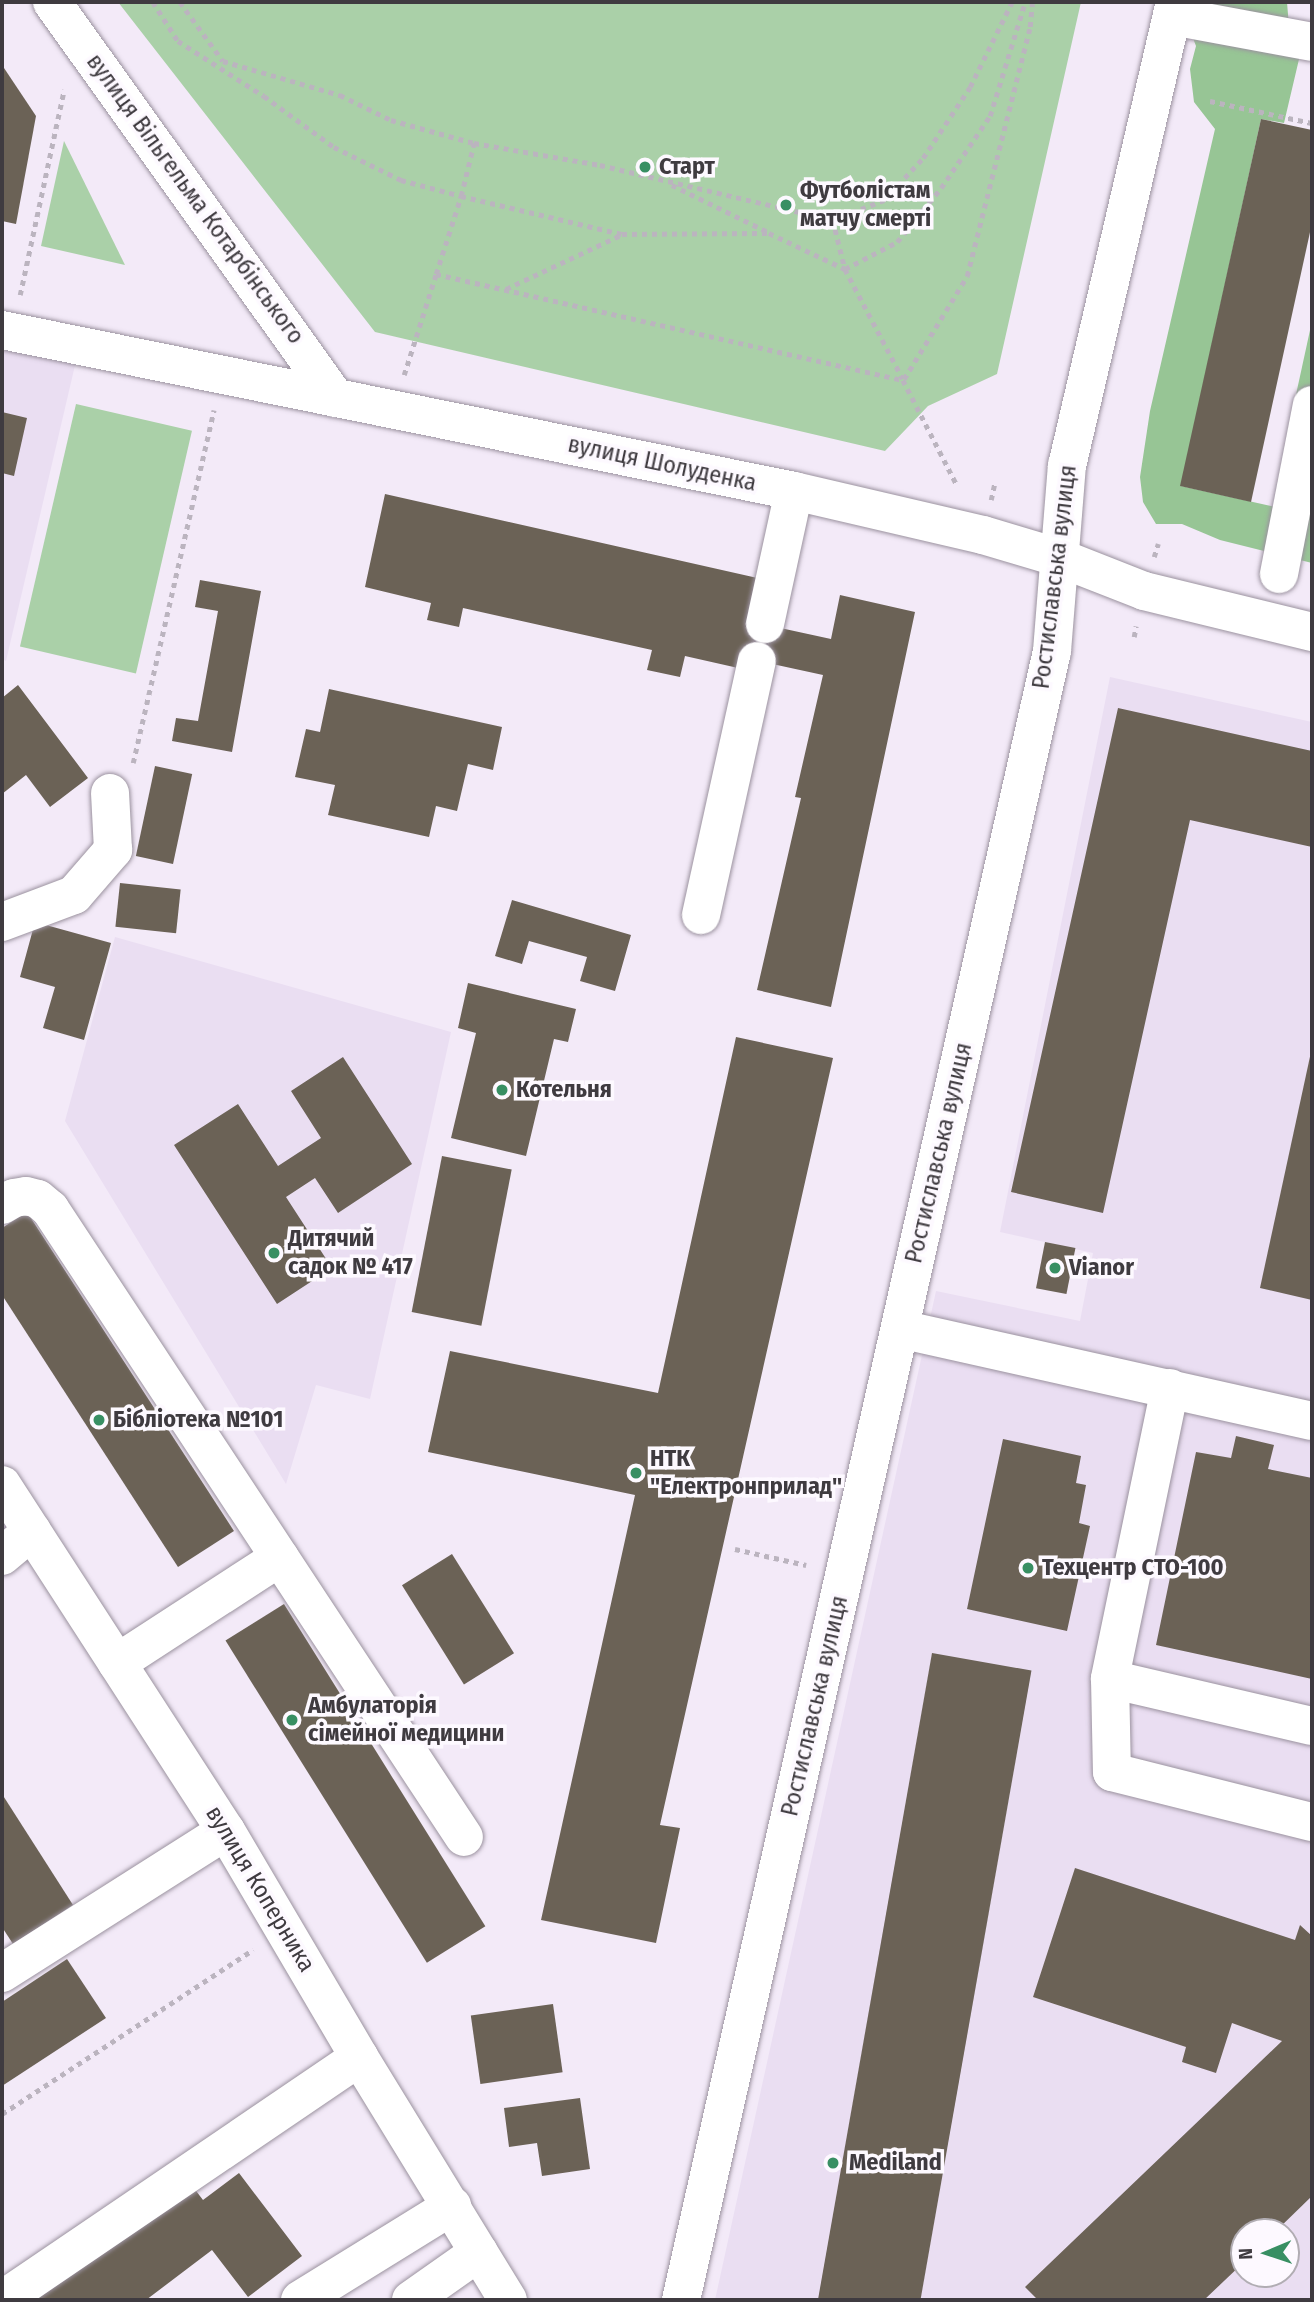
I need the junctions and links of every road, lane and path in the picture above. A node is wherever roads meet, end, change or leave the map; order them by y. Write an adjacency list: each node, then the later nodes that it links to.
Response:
1 (52, 2): 25 (street, вулиця Вільгельма Котарбінського)
2 (153, 2): 14 (path)
3 (180, 2): 12 (path)
4 (1012, 2): 15 (path)
5 (1025, 2): 18 (path)
6 (1032, 2): 24 (path)
7 (1173, 9): 8 (street); 30 (street, Ростиславська вулиця)
8 (1312, 42)
9 (64, 90): 21 (path)
10 (1210, 101): 11 (path)
11 (1312, 123)
12 (474, 143): 13 (path); 14 (path)
13 (665, 182): 15 (path); 16 (path)
14 (461, 196): 17 (path); 19 (path)
15 (833, 220): 18 (path)
16 (769, 233): 17 (path); 18 (path)
17 (622, 234): 20 (path)
18 (845, 269): 24 (path)
19 (436, 274): 20 (path); 23 (path)
20 (504, 290): 24 (path)
21 (20, 296)
22 (2, 330): 25 (street, вулиця Шолуденка)
23 (404, 376)
24 (903, 380): 28 (path)
25 (336, 398): 29 (street, вулиця Шолуденка)
26 (215, 402): 33 (path)
27 (1312, 405): 31 (street)
28 (957, 485)
29 (794, 491): 30 (street, вулиця Шолуденка); 34 (street)
30 (1060, 558): 32 (street, вулиця Шолуденка); 37 (street, Ростиславська вулиця)
31 (1279, 574)
32 (1312, 632)
33 (121, 781): 35 (street)
34 (701, 915)
35 (2, 922)
36 (2, 1205): 44 (street)
37 (900, 1329): 38 (street); 62 (street, Ростиславська вулиця)
38 (1170, 1388): 39 (street); 47 (street)
39 (1312, 1421)
40 (2, 1485): 41 (street, вулиця Коперника)
41 (32, 1531): 43 (street); 46 (street, вулиця Коперника)
42 (735, 1549): 45 (path)
43 (2, 1556)
44 (280, 1557): 46 (street); 51 (street)
45 (806, 1565)
46 (117, 1663): 50 (street, вулиця Коперника)
47 (1110, 1679): 48 (street); 49 (street)
48 (1312, 1726)
49 (1311, 1822)
50 (226, 1831): 53 (street); 54 (street, вулиця Коперника)
51 (464, 1836)
52 (255, 1949): 55 (path)
53 (4, 1966)
54 (359, 2057): 56 (street, вулиця Коперника); 58 (street)
55 (2, 2114)
56 (452, 2206): 57 (street, вулиця Коперника); 59 (street)
57 (479, 2252): 60 (street); 61 (street, вулиця Коперника)
58 (2, 2300)
59 (300, 2300)
60 (411, 2300)
61 (508, 2300)
62 (681, 2300)

